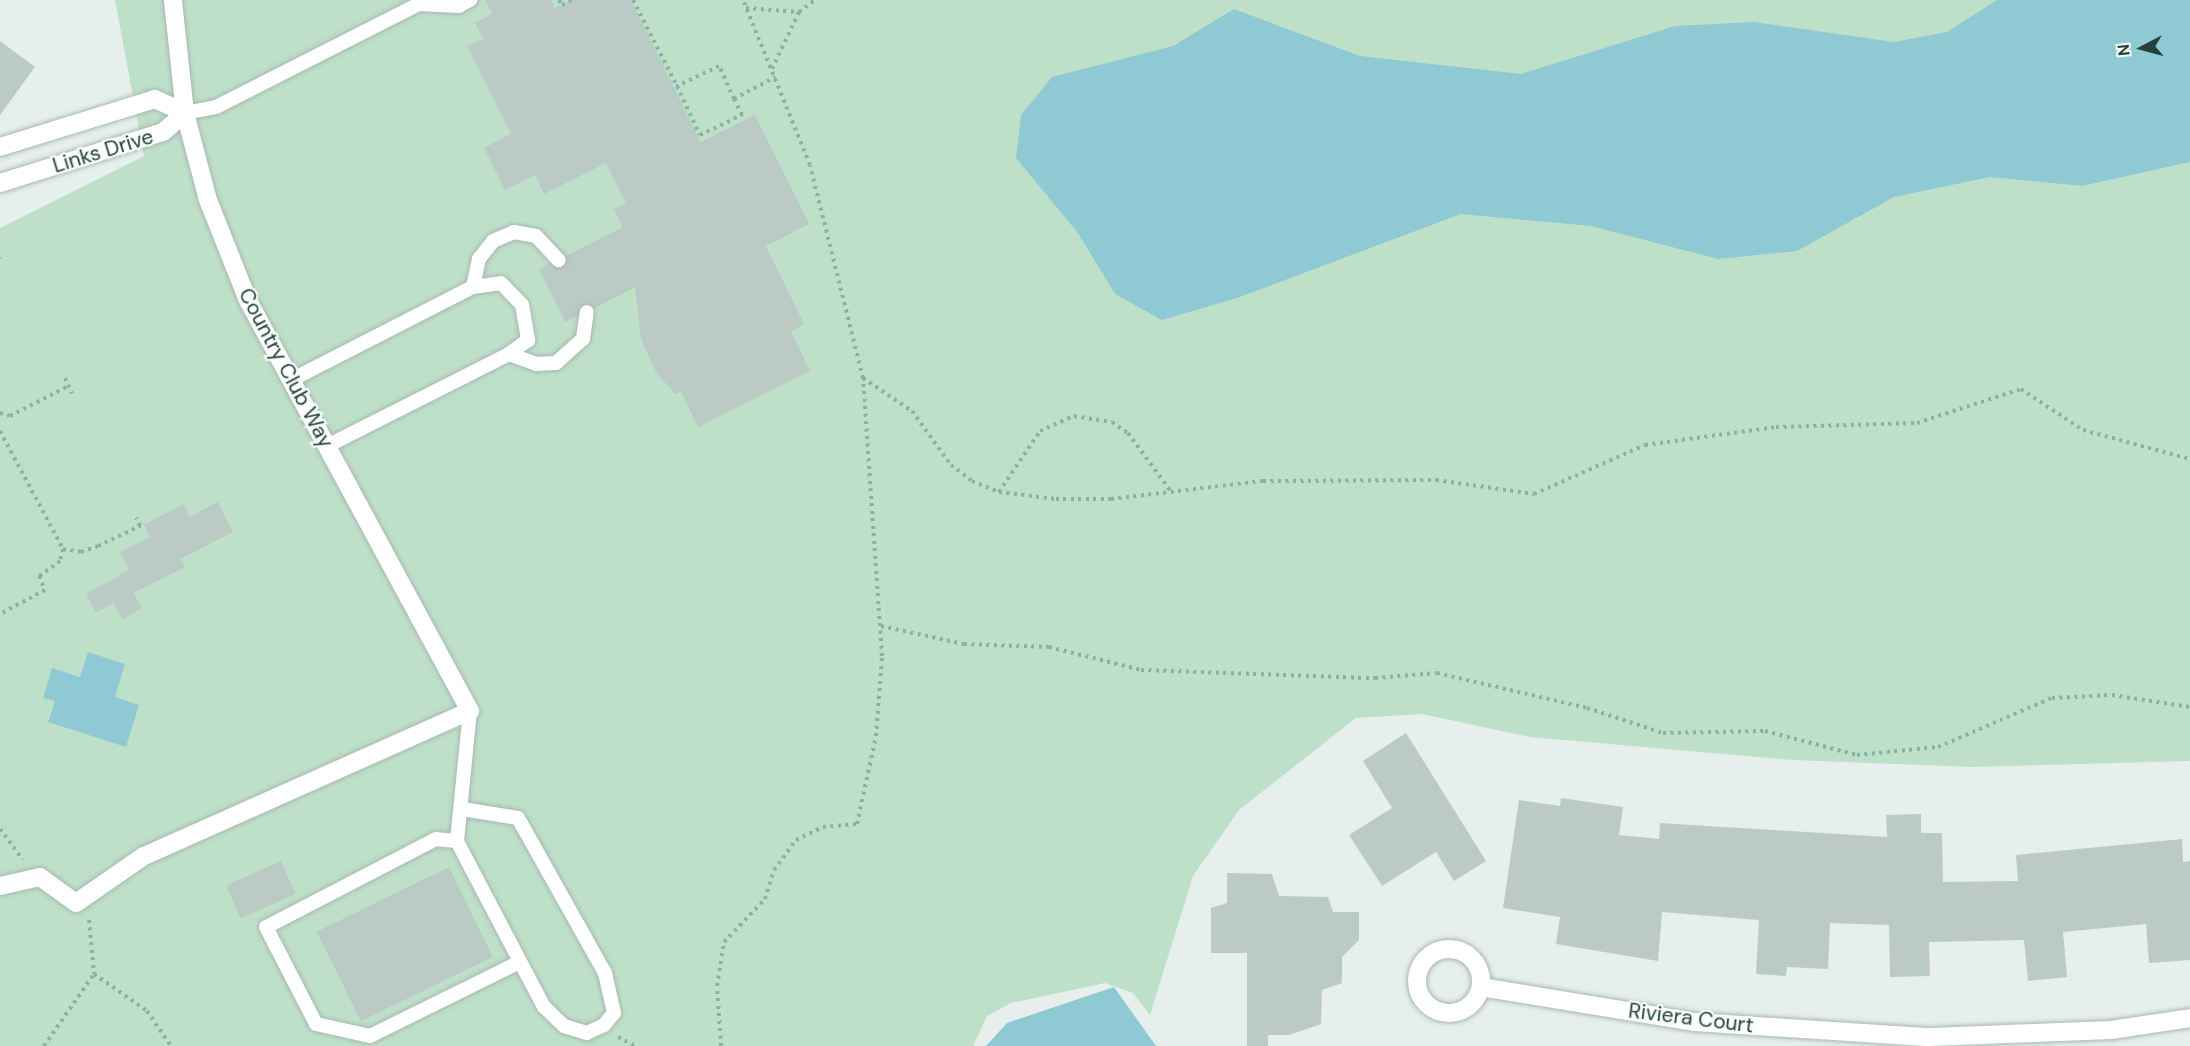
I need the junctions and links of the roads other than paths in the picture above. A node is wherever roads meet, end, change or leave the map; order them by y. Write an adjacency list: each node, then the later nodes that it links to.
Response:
1 (173, 0): 4 (street, Country Club Way)
2 (470, 0): 3 (lane)
3 (421, 2): 4 (lane)
4 (185, 112): 5 (street, Links Drive); 6 (street, Links Drive); 11 (street, Country Club Way)
5 (0, 147)
6 (0, 183)
7 (558, 260): 8 (lane)
8 (473, 287): 10 (lane); 11 (lane)
9 (587, 312): 10 (lane)
10 (509, 354): 12 (lane)
11 (291, 380): 12 (street, Country Club Way)
12 (327, 446): 13 (street, Country Club Way)
13 (470, 711): 14 (lane); 16 (street)
14 (462, 809): 15 (lane); 17 (lane)
15 (457, 841): 17 (lane); 17 (lane)
16 (0, 886)
17 (520, 962)
18 (1481, 987): 20 (street, Riviera Court)
19 (2190, 1018): 20 (street, Riviera Court)
20 (1931, 1042)

